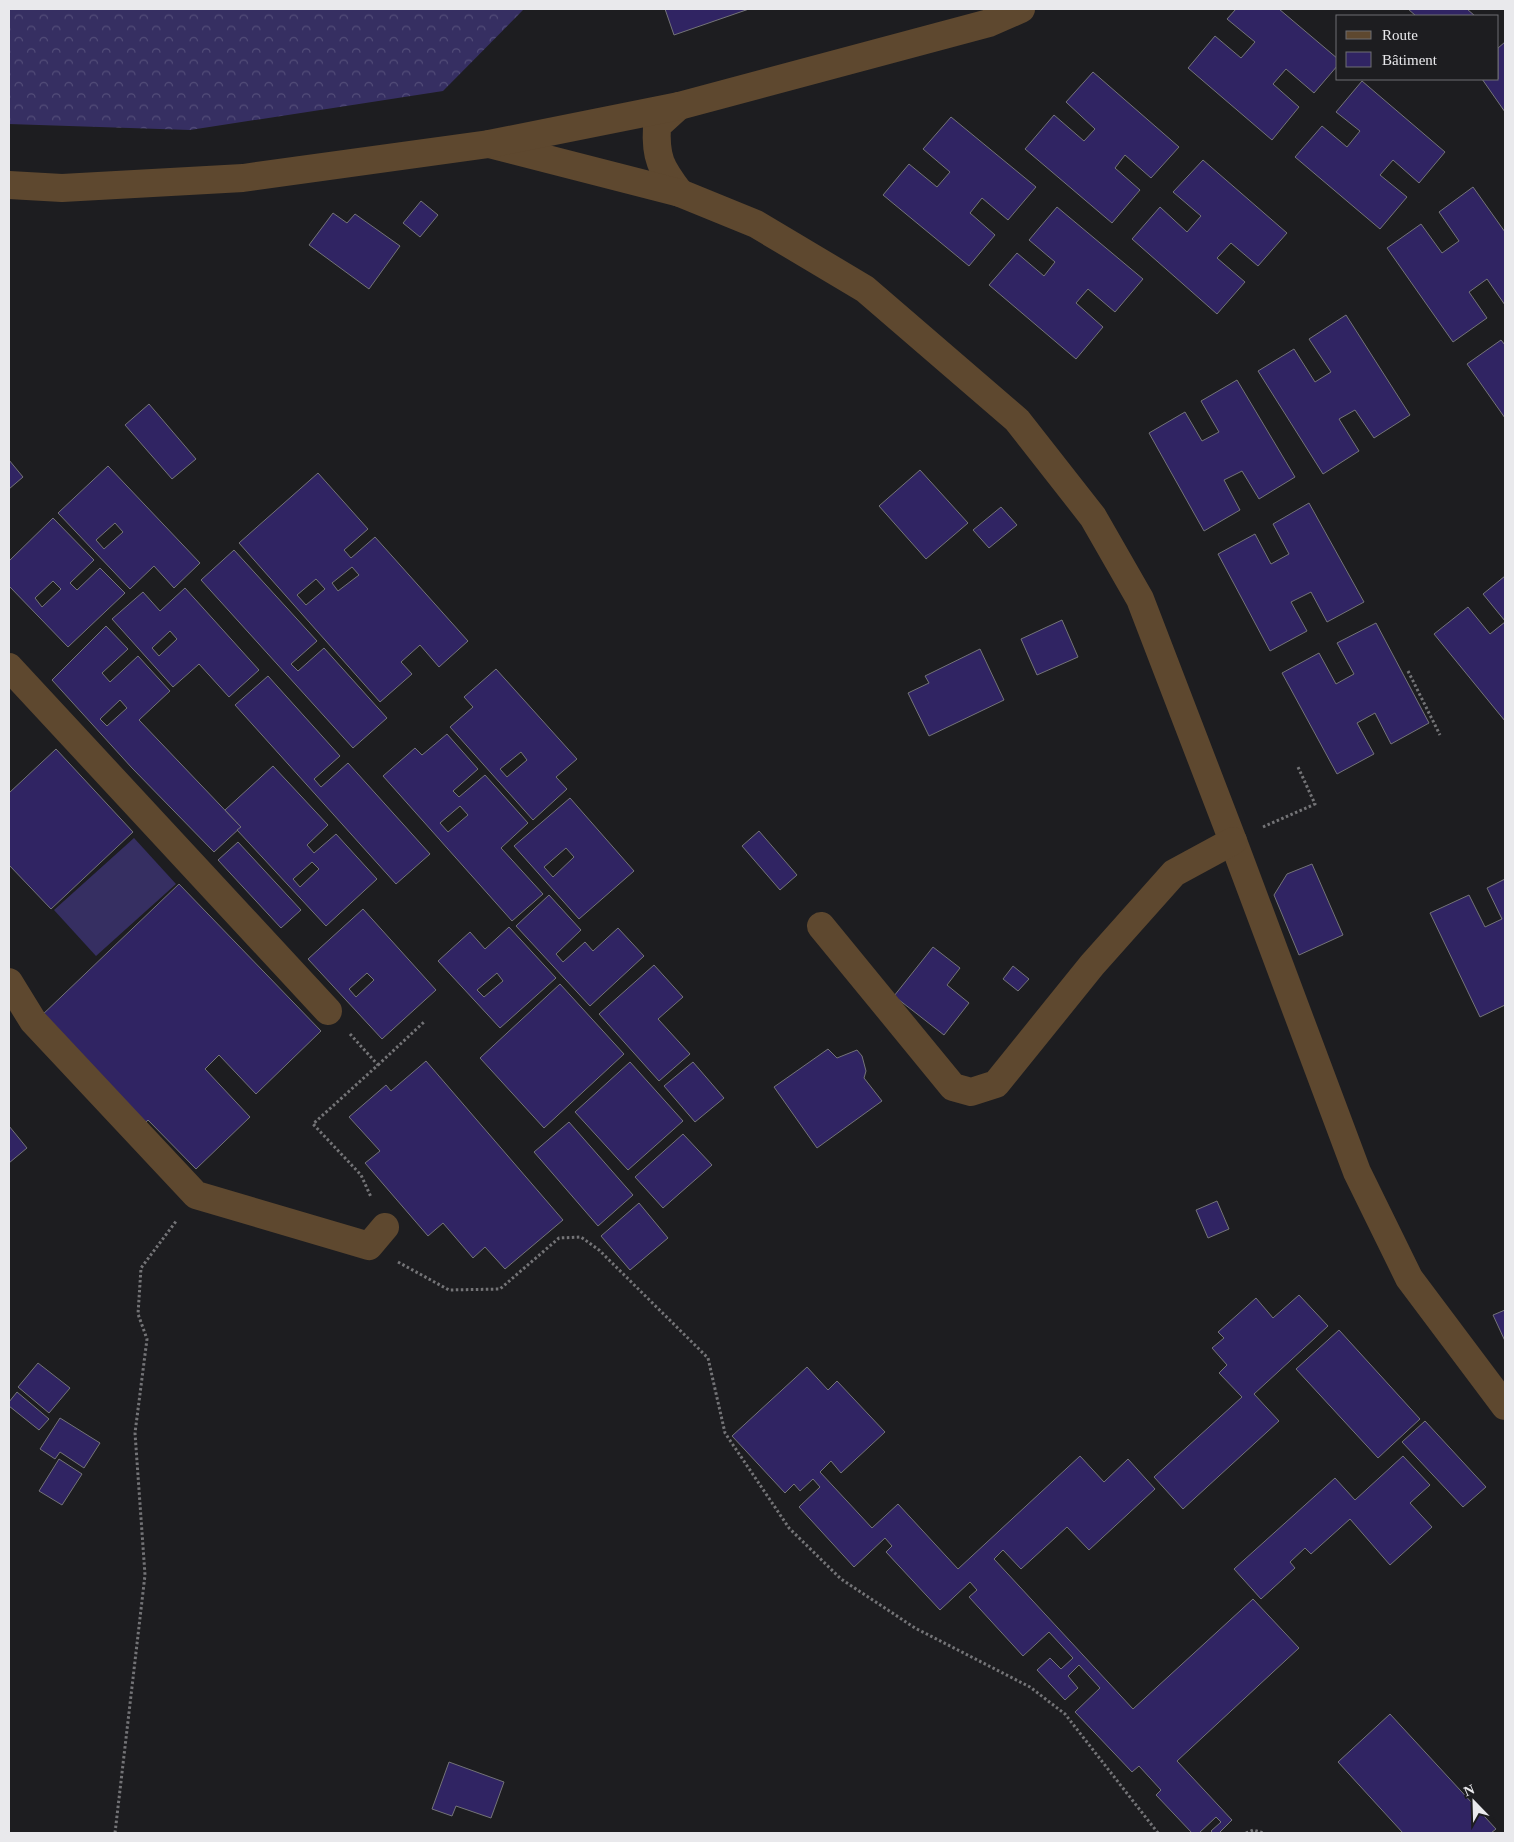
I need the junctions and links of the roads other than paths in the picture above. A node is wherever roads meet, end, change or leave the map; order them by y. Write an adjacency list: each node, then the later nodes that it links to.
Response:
1 (1021, 9): 2 (street)
2 (678, 106): 3 (street); 5 (street)
3 (488, 144): 4 (street); 5 (street)
4 (9, 186)
5 (680, 193): 7 (street)
6 (9, 667): 10 (street)
7 (1233, 841): 8 (street); 12 (street)
8 (821, 926)
9 (9, 982): 11 (street)
10 (328, 1011)
11 (377, 1236)
12 (1505, 1406)

